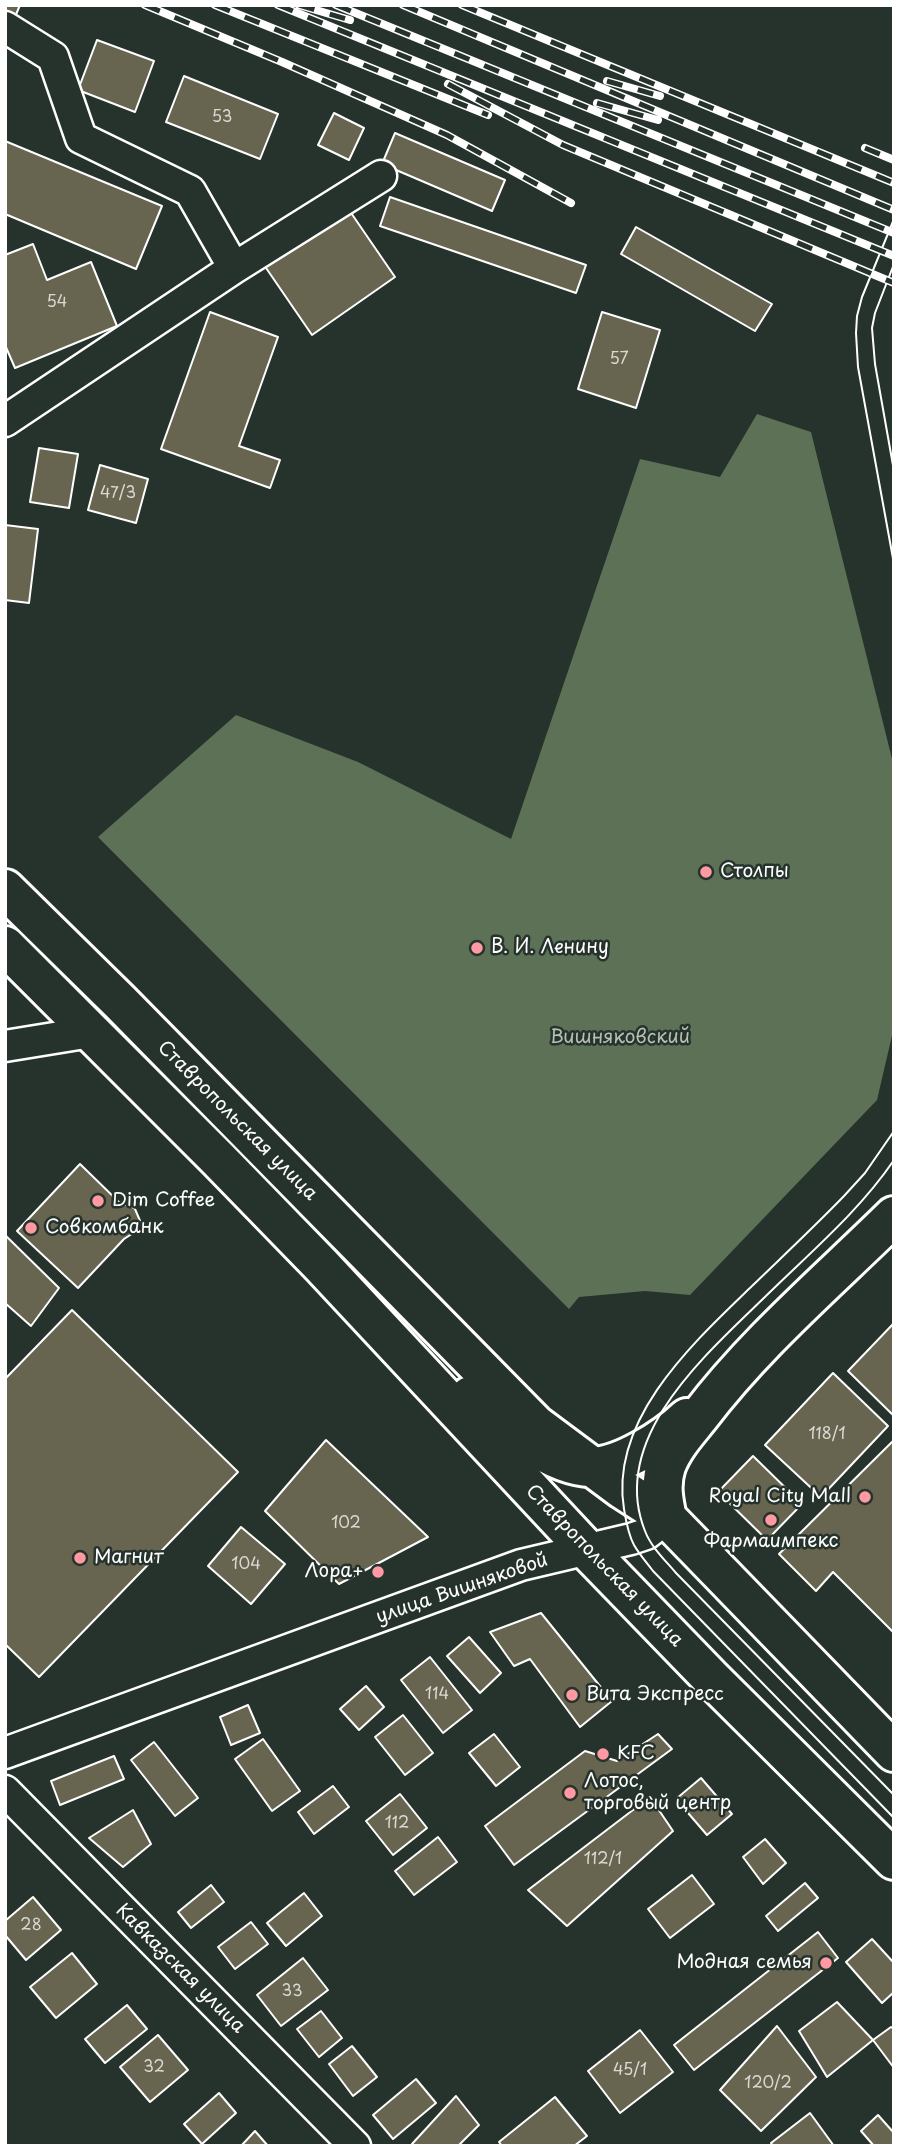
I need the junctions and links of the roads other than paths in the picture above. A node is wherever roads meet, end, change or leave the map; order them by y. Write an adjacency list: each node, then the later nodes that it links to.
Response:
1 (5, 27): 3 (street)
2 (382, 176): 3 (street)
3 (234, 268): 4 (street)
4 (5, 421)
5 (5, 889): 12 (main road, Ставропольская улица)
6 (5, 946): 7 (main road, Ставропольская улица)
7 (91, 1032): 8 (street); 10 (main road, Ставропольская улица)
8 (5, 1046)
9 (894, 1216): 11 (main road)
10 (321, 1265): 12 (main road, Ставропольская улица); 14 (main road, Ставропольская улица)
11 (727, 1379): 12 (main road); 13 (main road)
12 (591, 1467): 13 (main road, Ставропольская улица)
13 (667, 1518): 14 (street, улица Вишняковой); 15 (main road, Ставропольская улица)
14 (588, 1551): 16 (street, улица Вишняковой); 18 (main road, Ставропольская улица)
15 (894, 1752)
16 (5, 1753)
17 (5, 1791): 19 (street, Кавказская улица)
18 (894, 1860)
19 (355, 2146)

